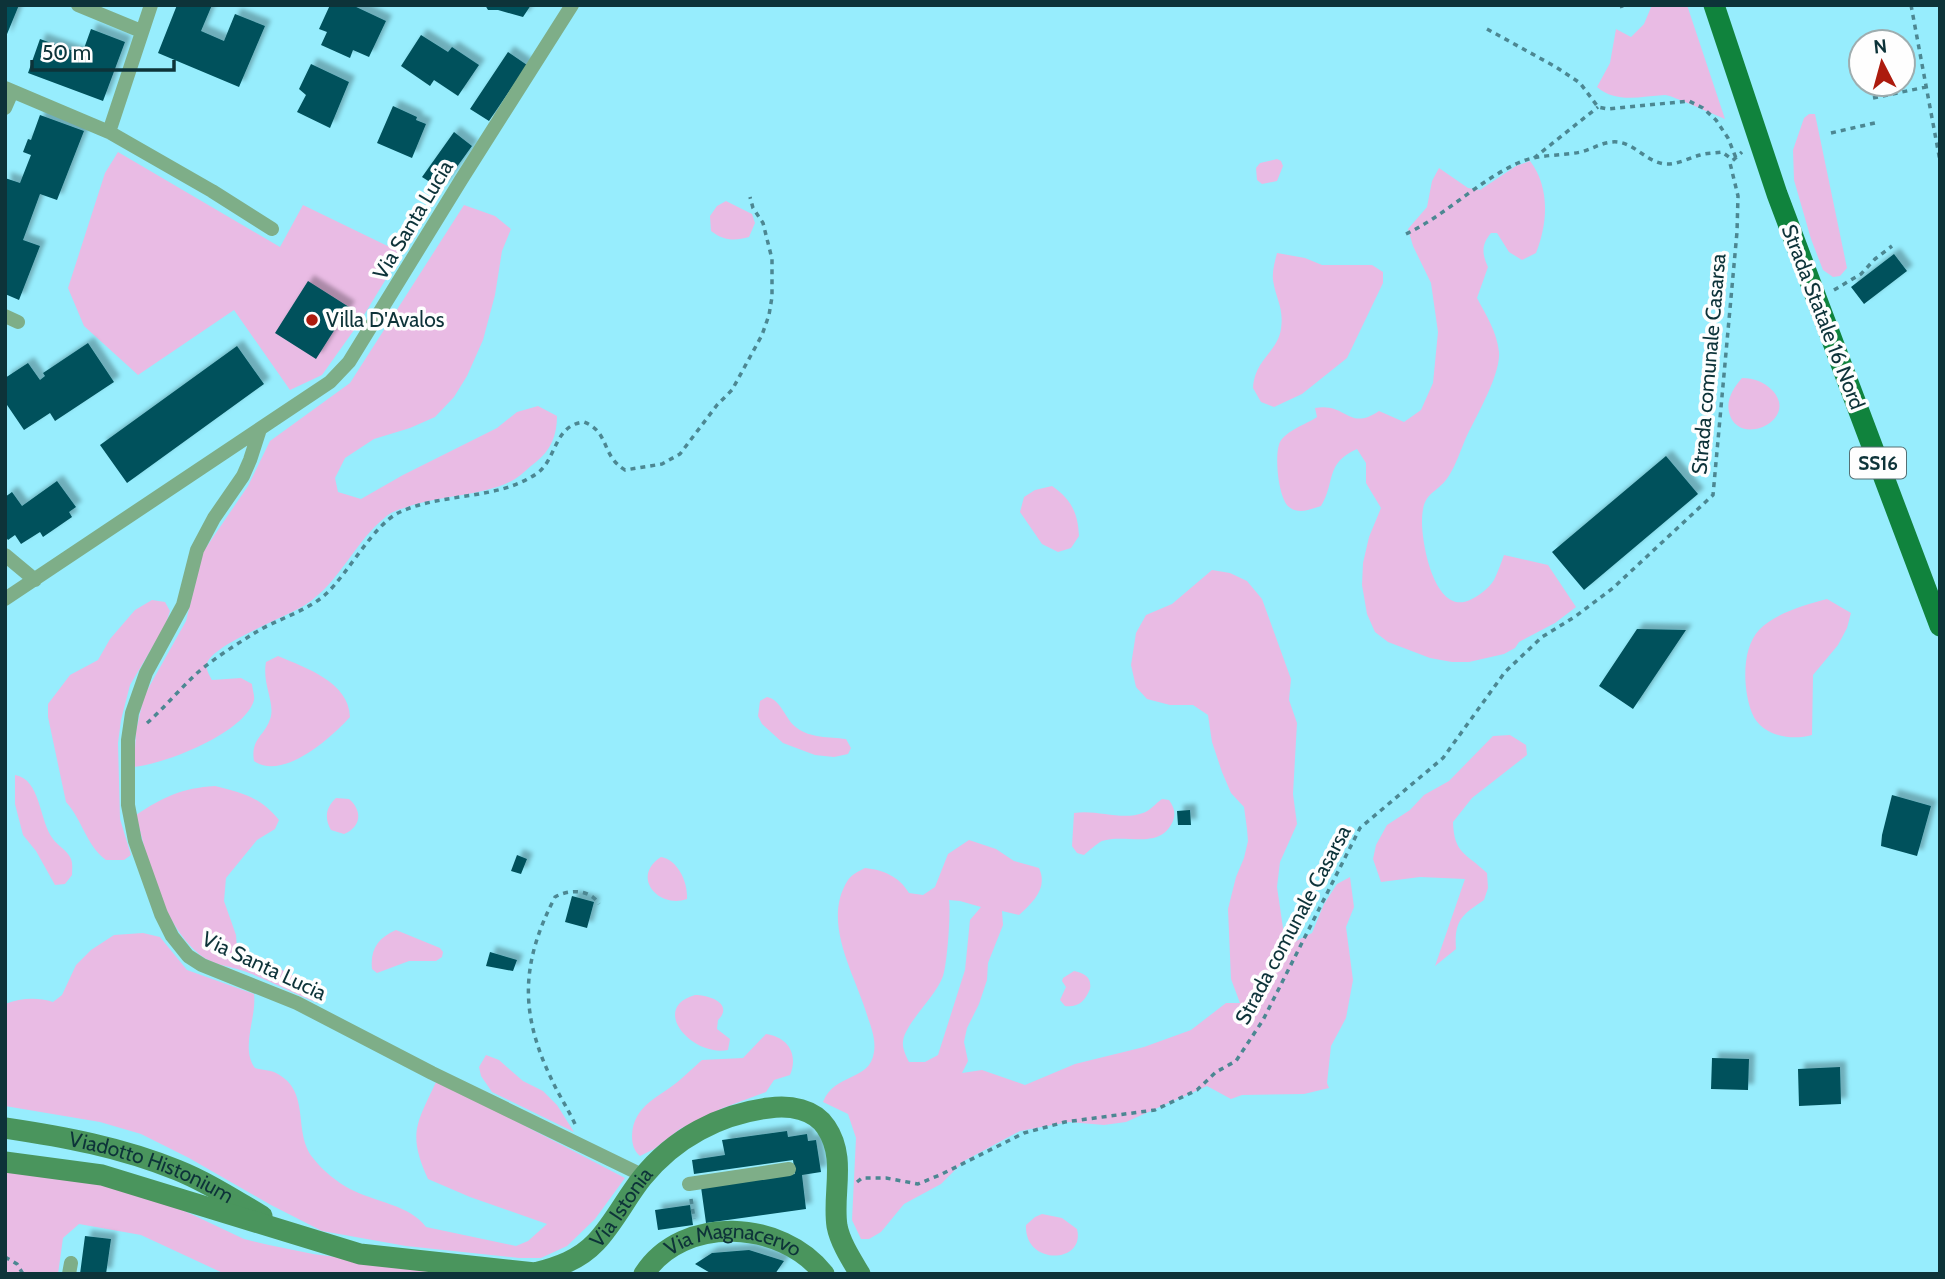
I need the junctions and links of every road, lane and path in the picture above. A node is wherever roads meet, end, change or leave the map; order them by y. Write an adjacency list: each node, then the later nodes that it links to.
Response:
1 (79, 5): 7 (street)
2 (151, 5): 7 (street)
3 (572, 5): 25 (street, Via Santa Lucia)
4 (1714, 5): 24 (main road, Strada Statale 16 Nord / SS16)
5 (1911, 5): 8 (path)
6 (1487, 29): 11 (path)
7 (141, 31): 14 (street)
8 (1926, 87): 9 (path); 16 (path)
9 (1917, 89)
10 (9, 90): 12 (street); 14 (street)
11 (1598, 107): 17 (path); 18 (path, Strada comunale Casarsa)
12 (5, 108)
13 (1879, 122): 15 (path)
14 (109, 132): 21 (street)
15 (1832, 133)
16 (1938, 146): 19 (path)
17 (1533, 159): 18 (path); 22 (path)
18 (1735, 159): 38 (path, Strada comunale Casarsa)
19 (1940, 161)
20 (750, 197): 30 (path)
21 (272, 229)
22 (1406, 234)
23 (1892, 246): 24 (path)
24 (1817, 300): 29 (main road, Strada Statale 16 Nord / SS16)
25 (260, 429): 27 (street, Via Santa Lucia); 30 (street, Via Santa Lucia)
26 (5, 555): 27 (street)
27 (35, 579): 28 (street, Via Santa Lucia)
28 (5, 599)
29 (1940, 626)
30 (128, 737): 33 (street, Via Santa Lucia)
31 (599, 904): 33 (path)
32 (5, 1128): 39 (street, Viadotto Histonium)
33 (581, 1145): 36 (street, Via Santa Lucia)
34 (5, 1162): 39 (street, Via Istonia)
35 (789, 1169): 37 (street)
36 (644, 1176): 39 (street, Via Istonia); 44 (street, Via Istonia)
37 (689, 1184)
38 (854, 1185)
39 (289, 1232)
40 (5, 1256): 41 (path)
41 (23, 1274)
42 (644, 1274): 43 (street, Via Magnacervo)
43 (824, 1274)
44 (860, 1274)

